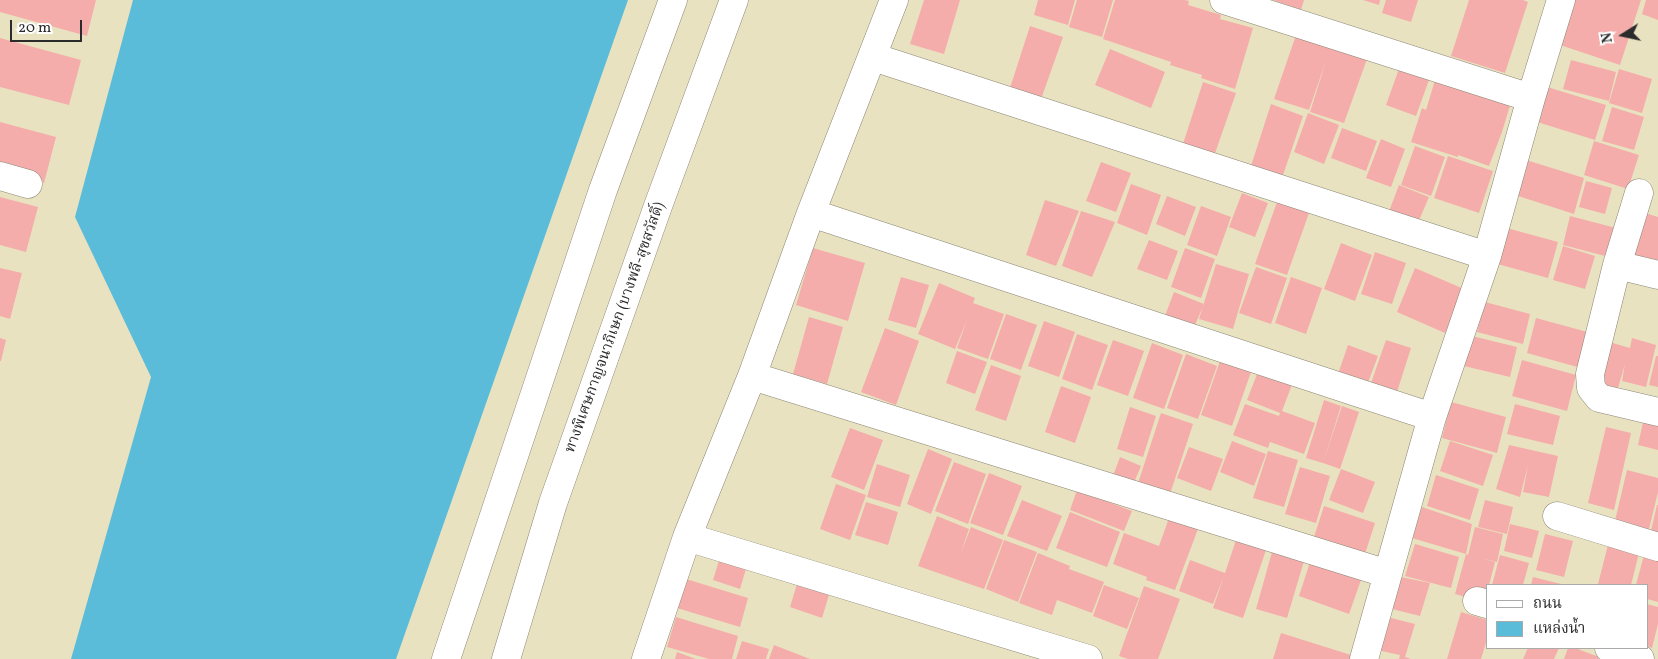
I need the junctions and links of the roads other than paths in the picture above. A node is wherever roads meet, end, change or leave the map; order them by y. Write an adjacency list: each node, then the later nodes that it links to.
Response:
1 (673, 0): 23 (main road)
2 (734, 0): 24 (main road, ทางพิเศษกาญจนาภิเษก (บางพลี-สุขสวัสดิ์))
3 (894, 0): 6 (main road)
4 (1224, 0): 7 (main road)
5 (1561, 0): 7 (main road)
6 (873, 57): 11 (main road); 12 (main road)
7 (1531, 98): 12 (main road)
8 (0, 176): 9 (main road)
9 (28, 184)
10 (1639, 193): 13 (main road)
11 (811, 213): 15 (main road); 17 (main road)
12 (1486, 256): 17 (main road)
13 (1617, 266): 14 (main road); 16 (main road)
14 (1658, 275)
15 (752, 376): 19 (main road); 21 (main road)
16 (1658, 412)
17 (1432, 417): 21 (main road)
18 (1557, 516): 20 (main road)
19 (687, 537): 25 (main road); 26 (main road)
20 (1658, 547)
21 (1388, 574): 27 (main road)
22 (1612, 649): 28 (main road)
23 (446, 659)
24 (506, 659)
25 (646, 659)
26 (1088, 659)
27 (1364, 659)
28 (1640, 659)

